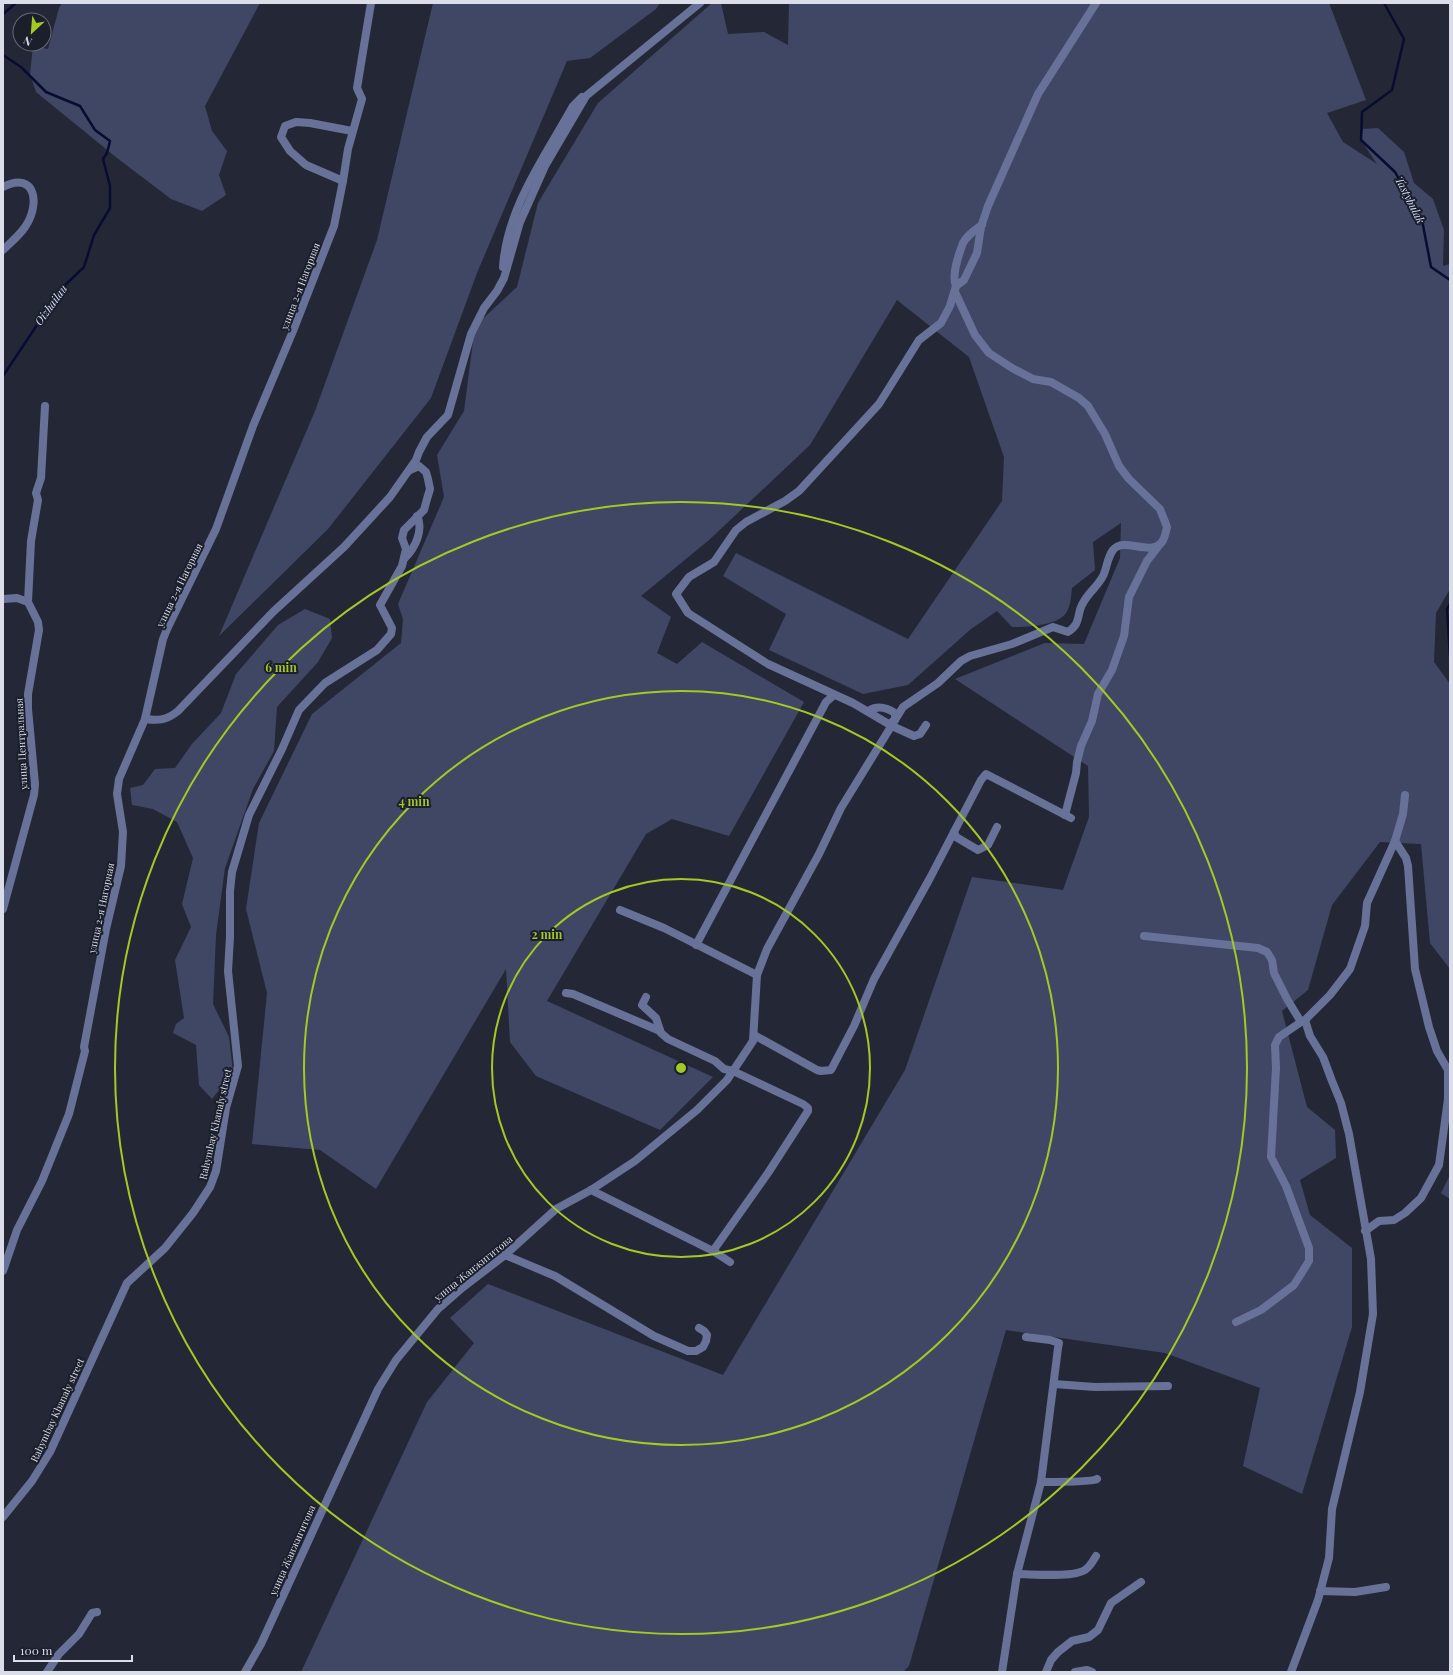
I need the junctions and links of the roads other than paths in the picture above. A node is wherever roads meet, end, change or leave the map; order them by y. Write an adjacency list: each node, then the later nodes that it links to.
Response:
1 (371, 3): 4 (street, улица 2-я Нагорная)
2 (700, 3): 11 (street)
3 (1096, 3): 7 (street)
4 (352, 131): 5 (street, улица 2-я Нагорная); 5 (street)
5 (343, 181): 19 (street, улица 2-я Нагорная)
6 (3, 187): 8 (street)
7 (982, 225): 9 (street); 9 (street)
8 (3, 250)
9 (955, 289): 13 (street); 17 (street)
10 (45, 406): 16 (street)
11 (410, 470): 12 (street); 19 (street)
12 (417, 516): 14 (street); 14 (street)
13 (1162, 542): 20 (street); 24 (street)
14 (403, 560): 50 (street, Rahymbay Khanaly street)
15 (3, 599): 16 (street)
16 (28, 602): 26 (street, улица Центральная)
17 (834, 695): 18 (street); 29 (street)
18 (868, 711): 20 (street); 20 (street)
19 (145, 719): 42 (street, улица 2-я Нагорная)
20 (891, 723): 21 (street); 30 (street)
21 (926, 725)
22 (1405, 796): 25 (street)
23 (996, 827): 24 (street)
24 (954, 832): 35 (street)
25 (1395, 841): 33 (street); 38 (street)
26 (3, 909)
27 (620, 910): 29 (street)
28 (1144, 936): 33 (street)
29 (696, 945): 30 (street)
30 (757, 975): 35 (street)
31 (566, 993): 34 (street)
32 (646, 997): 34 (street)
33 (1303, 1021): 38 (street); 43 (street)
34 (660, 1031): 36 (street)
35 (754, 1035): 36 (street, улица Жанжигитова)
36 (733, 1071): 37 (street, улица Жанжигитова); 39 (street)
37 (591, 1190): 39 (street); 40 (street, улица Жанжигитова)
38 (1365, 1230): 55 (street)
39 (713, 1251): 41 (street)
40 (505, 1255): 44 (street); 58 (street, улица Жанжигитова)
41 (730, 1262)
42 (3, 1271)
43 (1236, 1322)
44 (699, 1328)
45 (1026, 1337): 46 (street)
46 (1054, 1384): 47 (street); 49 (street)
47 (1168, 1386)
48 (1097, 1479): 49 (street)
49 (1041, 1482): 52 (street)
50 (3, 1516)
51 (1096, 1556): 52 (street)
52 (1017, 1574): 59 (street)
53 (1141, 1582): 60 (street)
54 (1386, 1587): 55 (street)
55 (1320, 1591): 63 (street)
56 (97, 1612): 57 (street)
57 (47, 1672)
58 (245, 1672)
59 (1002, 1672)
60 (1046, 1672)
61 (1075, 1672): 62 (street)
62 (1092, 1672)
63 (1292, 1672)

